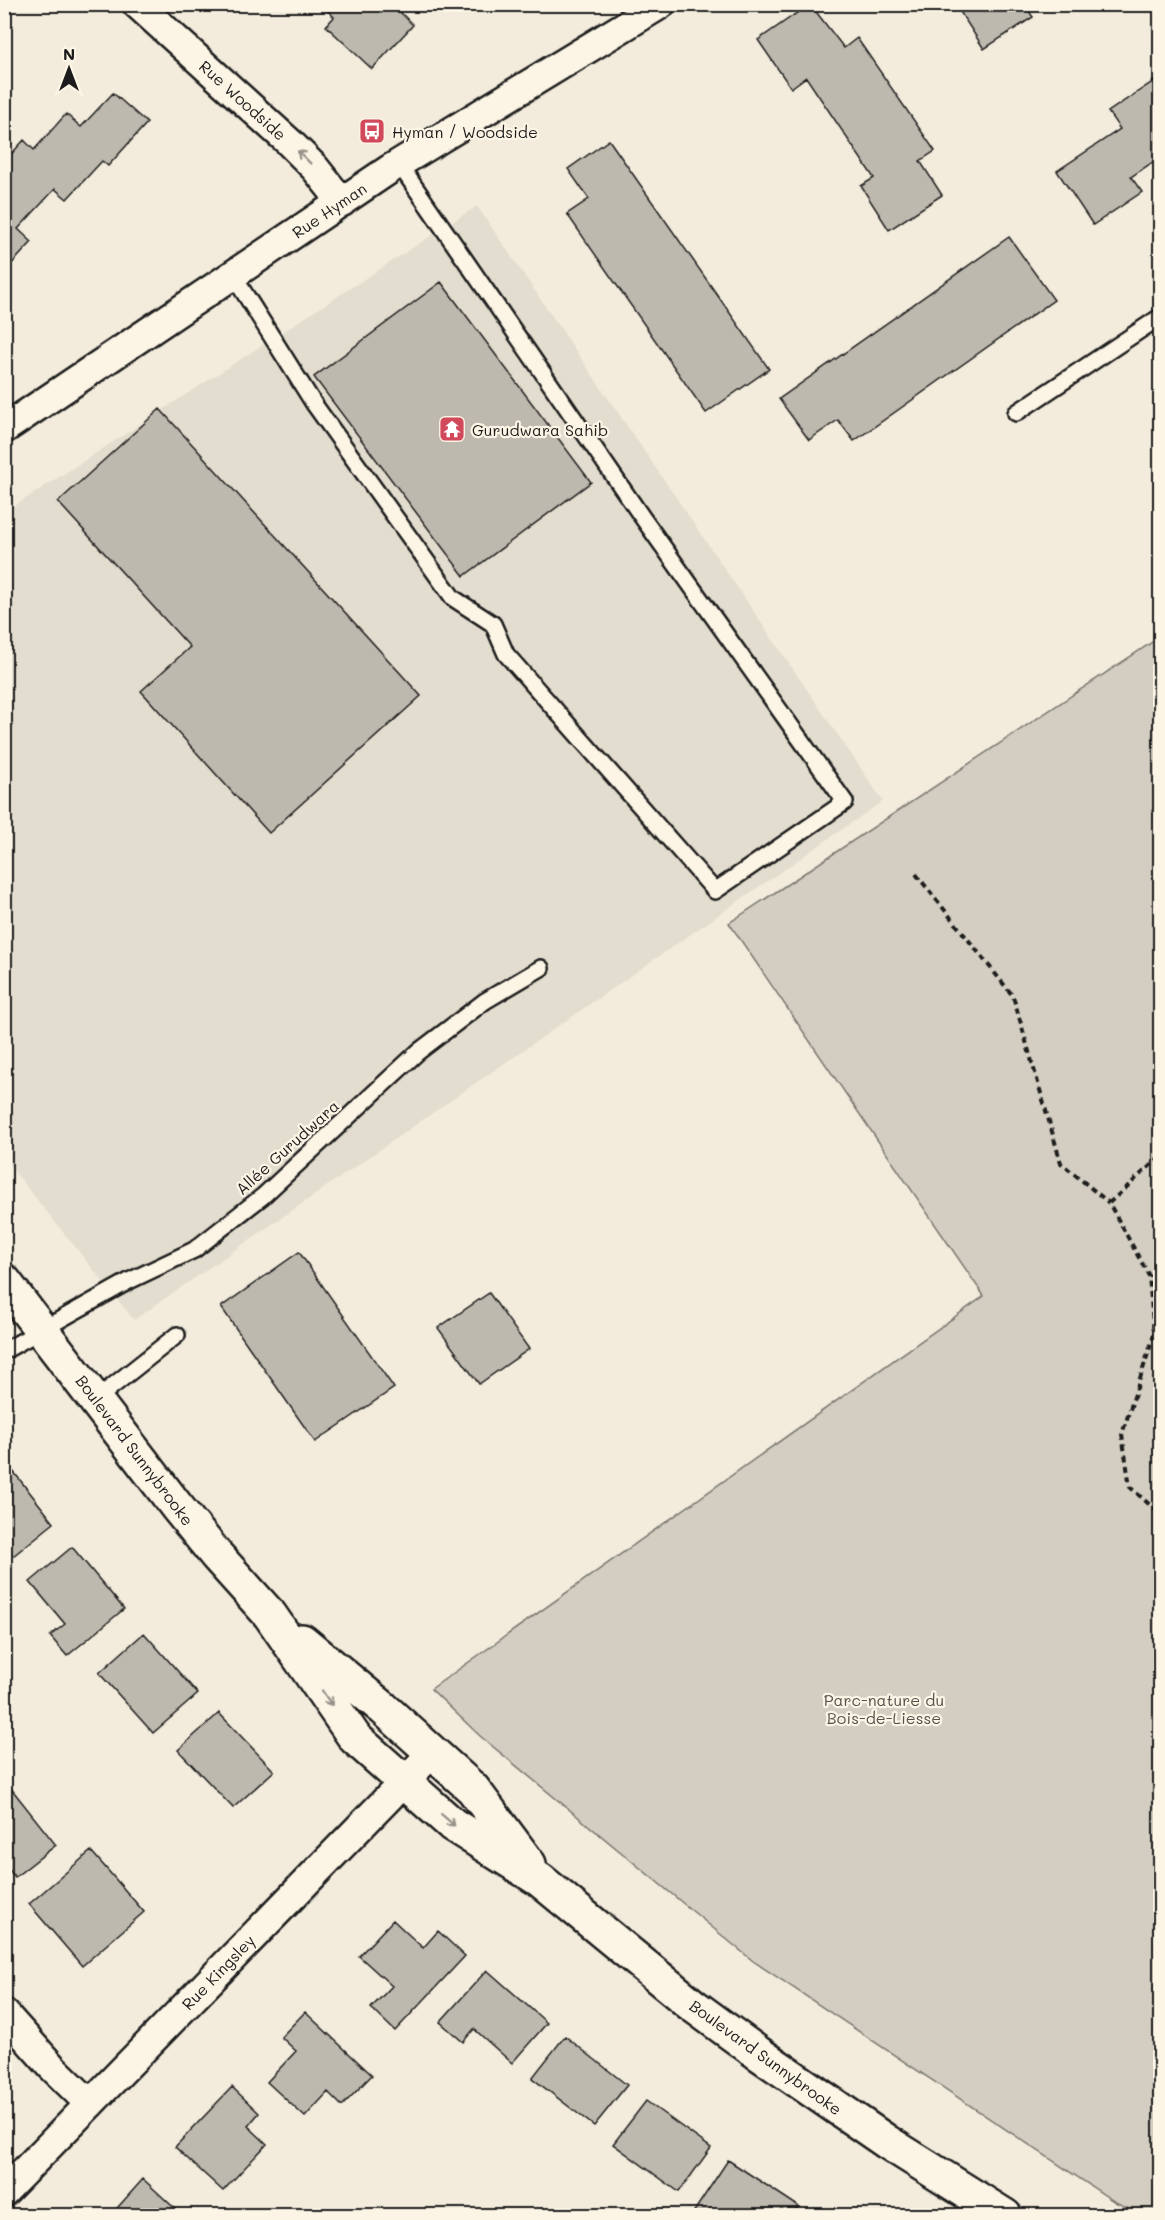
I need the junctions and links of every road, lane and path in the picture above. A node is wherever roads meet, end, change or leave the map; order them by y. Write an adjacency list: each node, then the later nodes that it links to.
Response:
1 (137, 4): 4 (street, Rue Woodside, one-way to 1)
2 (661, 4): 3 (street, Rue Hyman)
3 (399, 164): 4 (street, Rue Hyman); 5 (lane)
4 (342, 202): 5 (street, Rue Hyman)
5 (233, 275): 8 (street, Rue Hyman)
6 (1161, 317): 7 (lane)
7 (1016, 413)
8 (4, 429)
9 (916, 874): 12 (path)
10 (541, 968): 14 (lane, Allée Gurudwara)
11 (1161, 1157): 12 (path)
12 (1109, 1203): 18 (path)
13 (4, 1281): 14 (street, Boulevard Sunnybrooke)
14 (42, 1330): 16 (lane, Allée Gurudwara); 17 (street, Boulevard Sunnybrooke)
15 (177, 1335): 17 (lane)
16 (4, 1351)
17 (95, 1400): 19 (street, Boulevard Sunnybrooke)
18 (1161, 1514)
19 (270, 1615): 20 (street, Boulevard Sunnybrooke); 21 (street, Boulevard Sunnybrooke, one-way to 21)
20 (432, 1753): 21 (street, Rue Kingsley); 22 (street, Boulevard Sunnybrooke)
21 (404, 1781): 22 (street, Boulevard Sunnybrooke, one-way to 22); 24 (street, Rue Kingsley)
22 (540, 1880): 27 (street, Boulevard Sunnybrooke)
23 (4, 2013): 24 (street)
24 (90, 2104): 25 (street, Rue Kingsley)
25 (4, 2192)
26 (1161, 2205): 28 (path)
27 (1005, 2216)
28 (1151, 2216)

